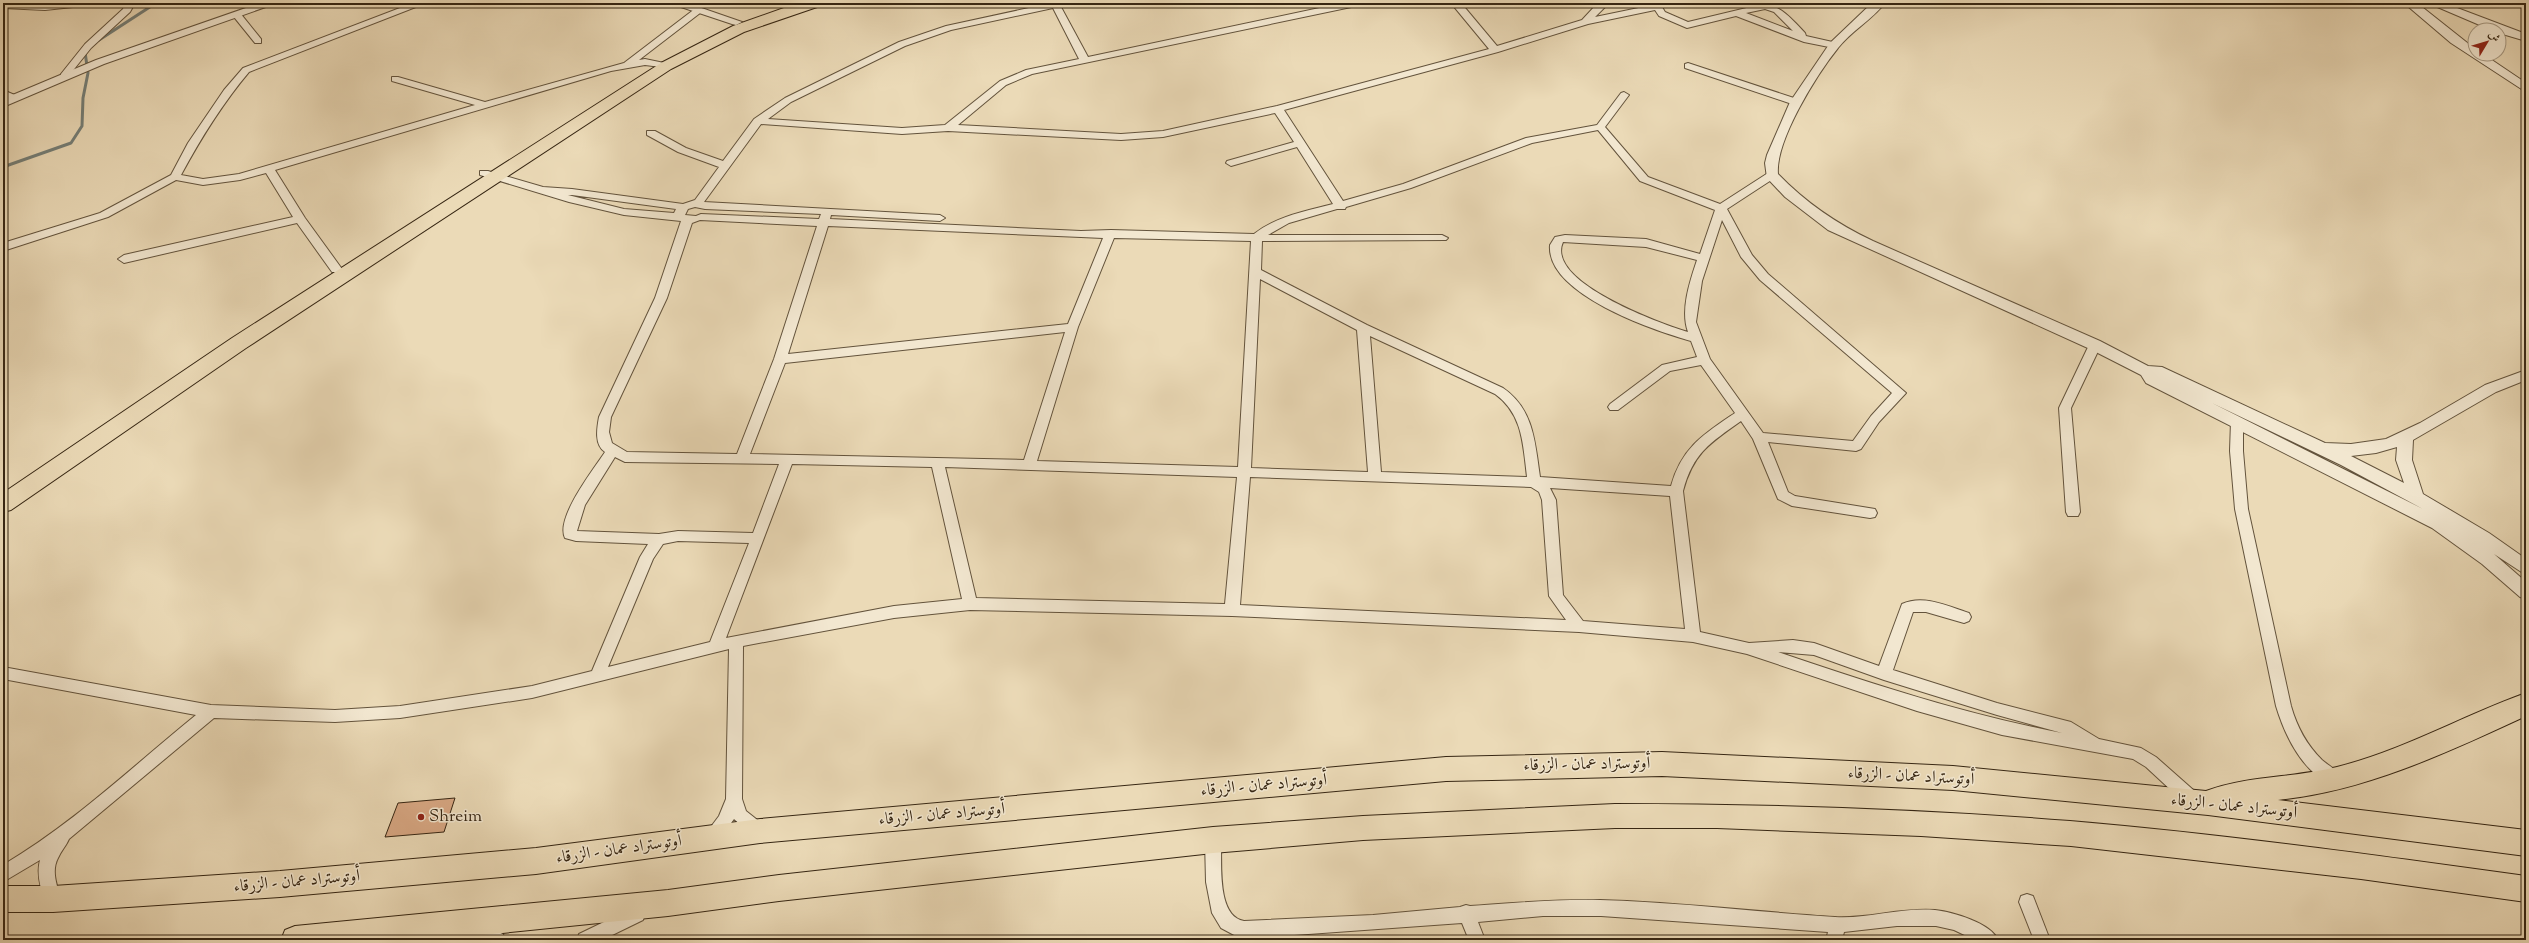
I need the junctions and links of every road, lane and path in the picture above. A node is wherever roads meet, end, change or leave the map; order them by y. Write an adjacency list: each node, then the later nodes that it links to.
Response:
1 (82, 3): 16 (street)
2 (130, 3): 37 (street)
3 (271, 3): 24 (street)
4 (392, 3): 21 (street)
5 (421, 3): 21 (street)
6 (675, 3): 20 (street)
7 (790, 3): 25 (main road)
8 (815, 3): 35 (main road)
9 (1356, 3): 33 (street)
10 (1456, 3): 32 (street)
11 (1600, 3): 26 (street)
12 (1879, 3): 31 (street)
13 (2399, 3): 30 (street)
14 (2434, 3): 22 (street)
15 (1060, 4): 33 (street); 45 (street)
16 (3, 5)
17 (1658, 5): 23 (street); 26 (street)
18 (1764, 5): 23 (street); 28 (street)
19 (2412, 5): 22 (street); 30 (street)
20 (699, 10): 25 (street); 34 (street)
21 (400, 11): 55 (street)
22 (2456, 12): 27 (street)
23 (1737, 13): 28 (street)
24 (237, 15): 29 (street); 37 (street)
25 (736, 22): 35 (main road)
26 (1586, 22): 32 (street)
27 (2526, 38)
28 (1807, 40): 31 (street)
29 (258, 41)
30 (2455, 41): 39 (street)
31 (1834, 45): 42 (street)
32 (1495, 50): 44 (street)
33 (1085, 60): 47 (street)
34 (628, 64): 35 (street); 43 (street)
35 (660, 64): 53 (main road)
36 (1688, 66): 42 (street)
37 (64, 76): 41 (street)
38 (395, 79): 43 (street)
39 (2526, 88)
40 (1624, 95): 46 (street)
41 (7, 98)
42 (1796, 102): 54 (street)
43 (483, 104): 52 (street)
44 (1278, 109): 47 (street); 49 (street)
45 (758, 121): 47 (street); 51 (street)
46 (1600, 127): 56 (street); 57 (street)
47 (948, 128)
48 (651, 133): 51 (street)
49 (1300, 143): 50 (street); 56 (street)
50 (1231, 163)
51 (724, 165): 58 (street)
52 (270, 170): 55 (street); 61 (street)
53 (490, 175): 59 (street); 68 (main road); 95 (main road)
54 (1772, 175): 57 (street); 73 (street)
55 (175, 177): 65 (street)
56 (1341, 206): 63 (street)
57 (1721, 208): 66 (street); 81 (street)
58 (702, 209): 59 (street); 59 (street); 60 (street)
59 (684, 214): 84 (street)
60 (826, 216): 62 (street); 74 (street)
61 (300, 219): 67 (street); 68 (street)
62 (1111, 233): 63 (street); 70 (street)
63 (1257, 238): 64 (street); 69 (street)
64 (1442, 238)
65 (3, 247)
66 (1702, 258): 72 (street); 72 (street)
67 (124, 259)
68 (336, 268): 92 (main road)
69 (1256, 272): 71 (street); 89 (street)
70 (1072, 327): 74 (street); 88 (street)
71 (1363, 328): 90 (street); 91 (street)
72 (1695, 338): 75 (street)
73 (2095, 345): 76 (street); 96 (street)
74 (780, 359): 85 (street)
75 (1704, 360): 78 (street); 79 (street)
76 (2146, 371): 80 (street); 83 (street)
77 (2526, 375): 82 (street)
78 (1614, 407)
79 (1743, 414): 81 (street); 93 (street)
80 (2237, 421): 101 (street); 116 (street)
81 (1759, 437): 97 (street)
82 (2405, 437): 83 (street); 94 (street)
83 (2319, 448): 94 (street)
84 (613, 450): 85 (street); 99 (street)
85 (742, 459): 86 (street)
86 (788, 460): 87 (street); 98 (street)
87 (937, 462): 88 (street); 102 (street)
88 (1029, 465): 89 (street)
89 (1244, 473): 90 (street); 103 (street)
90 (1375, 476): 91 (street)
91 (1534, 482): 93 (street); 105 (street)
92 (3, 486)
93 (1676, 490): 106 (street)
94 (2414, 496): 100 (street)
95 (3, 504)
96 (2073, 512)
97 (1870, 513)
98 (758, 538): 99 (street); 108 (street)
99 (659, 539): 112 (street)
100 (2526, 568)
101 (2526, 592)
102 (970, 604): 103 (street); 107 (street)
103 (1232, 610): 105 (street)
104 (1964, 617): 111 (street)
105 (1579, 626): 106 (street)
106 (1693, 636): 109 (street)
107 (736, 641): 108 (street); 117 (street)
108 (715, 647): 112 (street)
109 (1747, 648): 111 (street); 115 (street)
110 (3, 673): 114 (street)
111 (1884, 674): 115 (street)
112 (597, 676): 114 (street)
113 (2526, 704): 116 (highway)
114 (211, 711): 119 (street)
115 (2100, 746): 118 (street)
116 (2335, 779): 118 (highway)
117 (734, 799): 120 (street); 121 (street)
118 (2202, 802): 120 (highway, أوتوستراد عمان - الزرقاء); 123 (highway, أوتوستراد عمان - الزرقاء)
119 (68, 830): 124 (street); 127 (street)
120 (760, 831): 121 (highway, أوتوستراد عمان - الزرقاء)
121 (710, 838): 127 (highway, أوتوستراد عمان - الزرقاء)
122 (1213, 840): 125 (highway); 129 (highway); 130 (street)
123 (2526, 843)
124 (3, 874)
125 (2526, 889)
126 (3, 898): 127 (highway, أوتوستراد عمان - الزرقاء)
127 (53, 899)
128 (2027, 902): 138 (street)
129 (668, 903): 131 (highway); 135 (street)
130 (1466, 914): 132 (street); 136 (street)
131 (456, 924): 133 (highway); 134 (street)
132 (1836, 932): 137 (street)
133 (295, 940)
134 (497, 940)
135 (585, 940)
136 (1477, 940)
137 (1990, 940)
138 (2042, 940)

